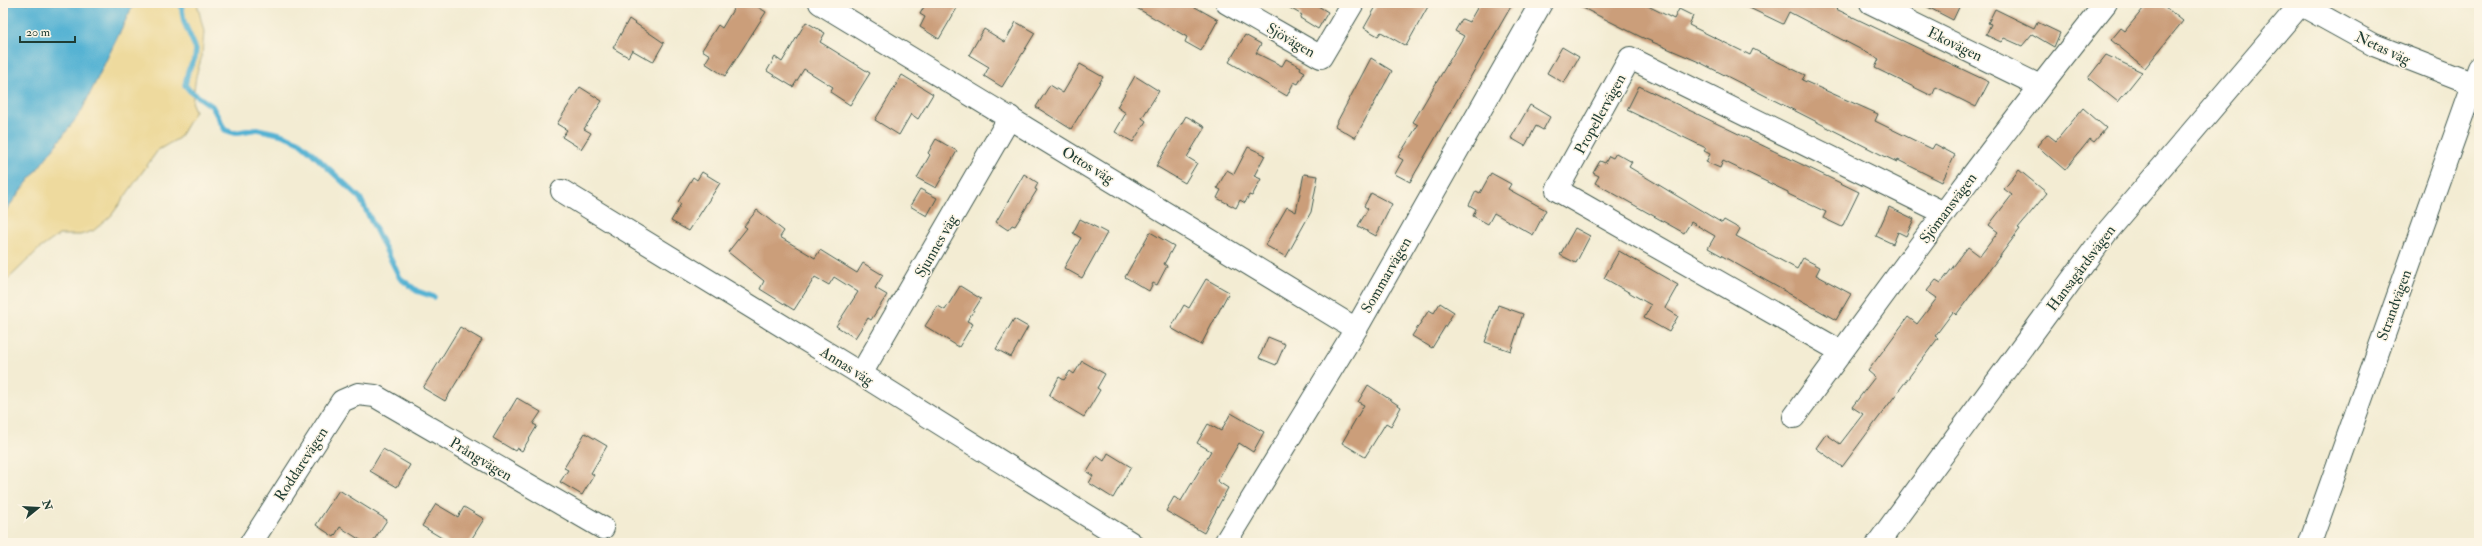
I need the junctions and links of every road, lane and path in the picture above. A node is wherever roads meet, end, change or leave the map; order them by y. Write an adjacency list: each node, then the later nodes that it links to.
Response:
1 (820, 3): 10 (street, Ottos väg)
2 (1227, 3): 3 (street, Sjövägen)
3 (1353, 3)
4 (1540, 3): 13 (street, Sommarvägen)
5 (1871, 3): 9 (street, Ekovägen)
6 (2106, 3): 9 (street, Sjömansvägen)
7 (2299, 4): 8 (street, Netas väg); 22 (street, Hansagårdsvägen)
8 (2477, 79): 23 (street, Strandvägen)
9 (2040, 86): 12 (street, Sjömansvägen)
10 (1010, 117): 13 (street, Ottos väg); 15 (street, Sjunnes väg)
11 (562, 191): 15 (street, Annas väg)
12 (1944, 213): 14 (street, Sjömansvägen); 14 (street, Propellervägen)
13 (1356, 329): 21 (street, Sommarvägen)
14 (1840, 351): 17 (street, Sjömansvägen)
15 (861, 374): 20 (street, Annas väg)
16 (358, 394): 18 (street, Prångvägen); 19 (street, Roddarevägen)
17 (1794, 417)
18 (603, 528)
19 (250, 543)
20 (1131, 543)
21 (1225, 543)
22 (1878, 543)
23 (2310, 543)

